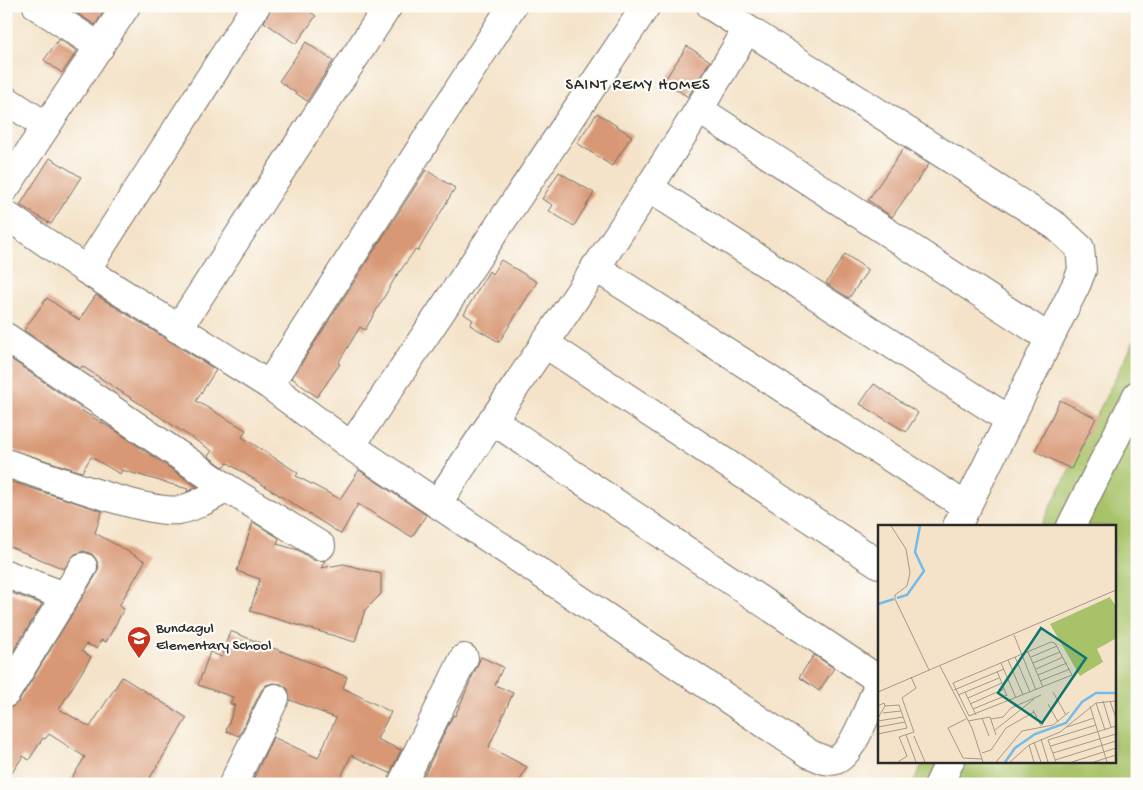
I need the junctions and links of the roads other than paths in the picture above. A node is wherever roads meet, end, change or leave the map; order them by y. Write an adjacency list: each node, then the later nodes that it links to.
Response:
1 (37, 6): 9 (street)
2 (126, 6): 9 (street)
3 (256, 6): 17 (street)
4 (388, 6): 18 (street)
5 (512, 6): 22 (street)
6 (646, 6): 26 (street)
7 (711, 6): 8 (street)
8 (746, 30): 11 (street); 20 (street)
9 (100, 47): 12 (street)
10 (6, 100): 12 (street)
11 (700, 110): 14 (street); 20 (street)
12 (46, 126): 13 (street)
13 (6, 187)
14 (649, 188): 16 (street); 24 (street)
15 (6, 215): 17 (street)
16 (595, 267): 21 (street); 30 (street)
17 (86, 270): 18 (street)
18 (178, 329): 22 (street)
19 (6, 337): 28 (street)
20 (1049, 338): 24 (street)
21 (544, 343): 25 (street); 33 (street)
22 (269, 385): 26 (street)
23 (1137, 395): 31 (street)
24 (1008, 419): 30 (street)
25 (492, 420): 29 (street); 38 (street)
26 (350, 446): 29 (street)
27 (6, 463): 28 (street)
28 (227, 488): 32 (street)
29 (436, 504): 39 (street)
30 (962, 516)
31 (1072, 525)
32 (321, 546)
33 (878, 563)
34 (83, 567): 36 (street)
35 (6, 574): 36 (street)
36 (65, 596): 40 (street)
37 (464, 658): 44 (street)
38 (878, 681)
39 (878, 684)
40 (6, 693)
41 (275, 698): 43 (street)
42 (950, 762): 45 (street)
43 (233, 784)
44 (402, 784)
45 (939, 784)

